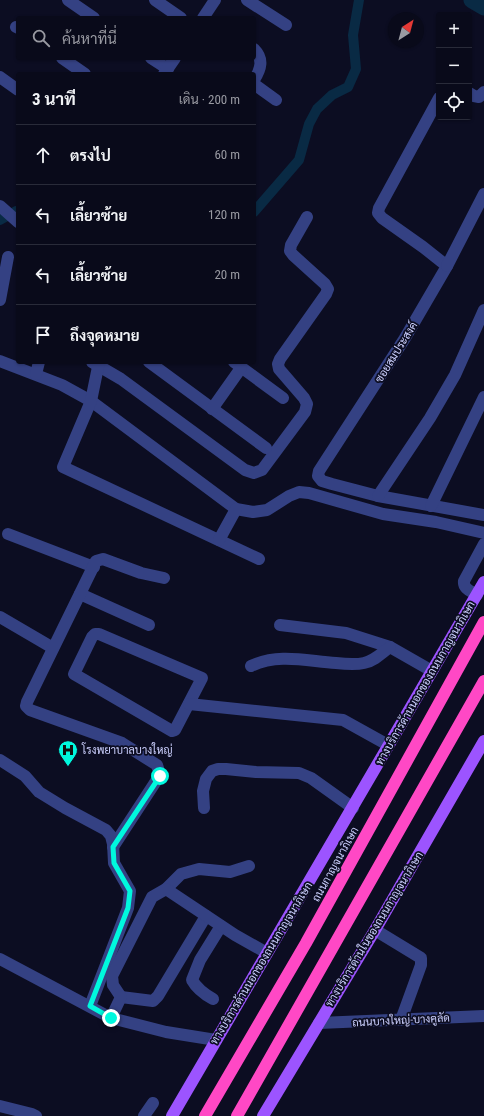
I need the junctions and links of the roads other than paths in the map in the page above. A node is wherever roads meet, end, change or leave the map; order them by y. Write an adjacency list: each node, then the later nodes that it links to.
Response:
1 (68, 0): 5 (street)
2 (155, 0): 6 (street)
3 (215, 0): 7 (street)
4 (246, 0): 8 (street)
5 (91, 16)
6 (178, 16)
7 (205, 16)
8 (286, 26)
9 (256, 51): 15 (street)
10 (65, 60): 13 (street)
11 (153, 60): 14 (street)
12 (174, 60): 14 (street)
13 (82, 72)
14 (166, 72)
15 (256, 76)
16 (0, 77): 18 (street)
17 (256, 85): 21 (street)
18 (16, 89)
19 (484, 92): 20 (street)
20 (472, 95)
21 (276, 100)
22 (436, 103): 28 (street)
23 (484, 194): 28 (street)
24 (0, 206): 26 (street)
25 (307, 217): 34 (street)
26 (16, 219)
27 (8, 257): 29 (street)
28 (447, 266): 43 (street, ซอยสมประสงค์)
29 (0, 300)
30 (484, 310): 43 (street)
31 (0, 361): 37 (street)
32 (38, 364): 37 (street)
33 (96, 364): 40 (street)
34 (98, 364)
35 (152, 364): 41 (street)
36 (238, 365): 39 (street); 41 (street)
37 (36, 374): 40 (street)
38 (484, 396): 44 (street)
39 (283, 398)
40 (91, 401): 45 (street); 49 (street)
41 (212, 409): 42 (street)
42 (266, 448)
43 (378, 496): 44 (street, ซอยสมประสงค์)
44 (430, 506): 46 (street, ซอยสมประสงค์)
45 (236, 509): 47 (street); 49 (street)
46 (484, 515)
47 (484, 533)
48 (8, 534): 52 (street)
49 (219, 540): 51 (street)
50 (484, 544): 56 (street)
51 (259, 559)
52 (94, 567): 53 (street); 55 (street)
53 (164, 578)
54 (484, 582): 56 (main road, ทางบริการด้านนอกของถนนกาญจนาภิเษก)
55 (80, 594): 59 (street); 62 (street)
56 (477, 595): 64 (main road, ทางบริการด้านนอกของถนนกาญจนาภิเษก)
57 (0, 617): 62 (street)
58 (484, 622): 95 (highway, ถนนกาญจนาภิเษก)
59 (149, 625)
60 (280, 625): 61 (street)
61 (390, 647): 63 (street); 64 (street)
62 (53, 648): 72 (street)
63 (251, 666)
64 (432, 671): 68 (main road, ทางบริการด้านนอกของถนนกาญจนาภิเษก)
65 (484, 681): 96 (highway)
66 (189, 704): 66 (street); 68 (street)
67 (484, 741): 79 (main road, ทางบริการด้านในของถนนกาญจนาภิเษก)
68 (388, 745): 71 (main road, ทางบริการด้านนอกของถนนกาญจนาภิเษก)
69 (0, 760): 72 (street)
70 (204, 808): 71 (street)
71 (353, 808): 80 (main road, ทางบริการด้านนอกของถนนกาญจนาภิเษก)
72 (113, 847): 75 (street)
73 (249, 866): 74 (street)
74 (166, 890): 76 (street); 77 (street)
75 (127, 912): 76 (street); 84 (street)
76 (142, 916): 82 (street)
77 (206, 916): 78 (street); 82 (street)
78 (221, 926): 80 (street); 83 (street)
79 (375, 930): 87 (street); 88 (main road, ทางบริการด้านในของถนนกาญจนาภิเษก)
80 (267, 953): 89 (main road, ทางบริการด้านนอกของถนนกาญจนาภิเษก)
81 (0, 961): 84 (street)
82 (121, 996): 86 (street)
83 (213, 999)
84 (90, 1006): 86 (street)
85 (484, 1016): 87 (street, ถนนบางใหญ่-บางคูลัด)
86 (111, 1018): 89 (street)
87 (401, 1020): 88 (street, ถนนบางใหญ่-บางคูลัด)
88 (319, 1023): 97 (main road, ทางบริการด้านในของถนนกาญจนาภิเษก)
89 (216, 1040): 94 (main road, ทางบริการด้านนอกของถนนกาญจนาภิเษก)
90 (153, 1103): 93 (street)
91 (0, 1106): 92 (street)
92 (36, 1116)
93 (144, 1116)
94 (172, 1116)
95 (205, 1116)
96 (236, 1116)
97 (263, 1116)

